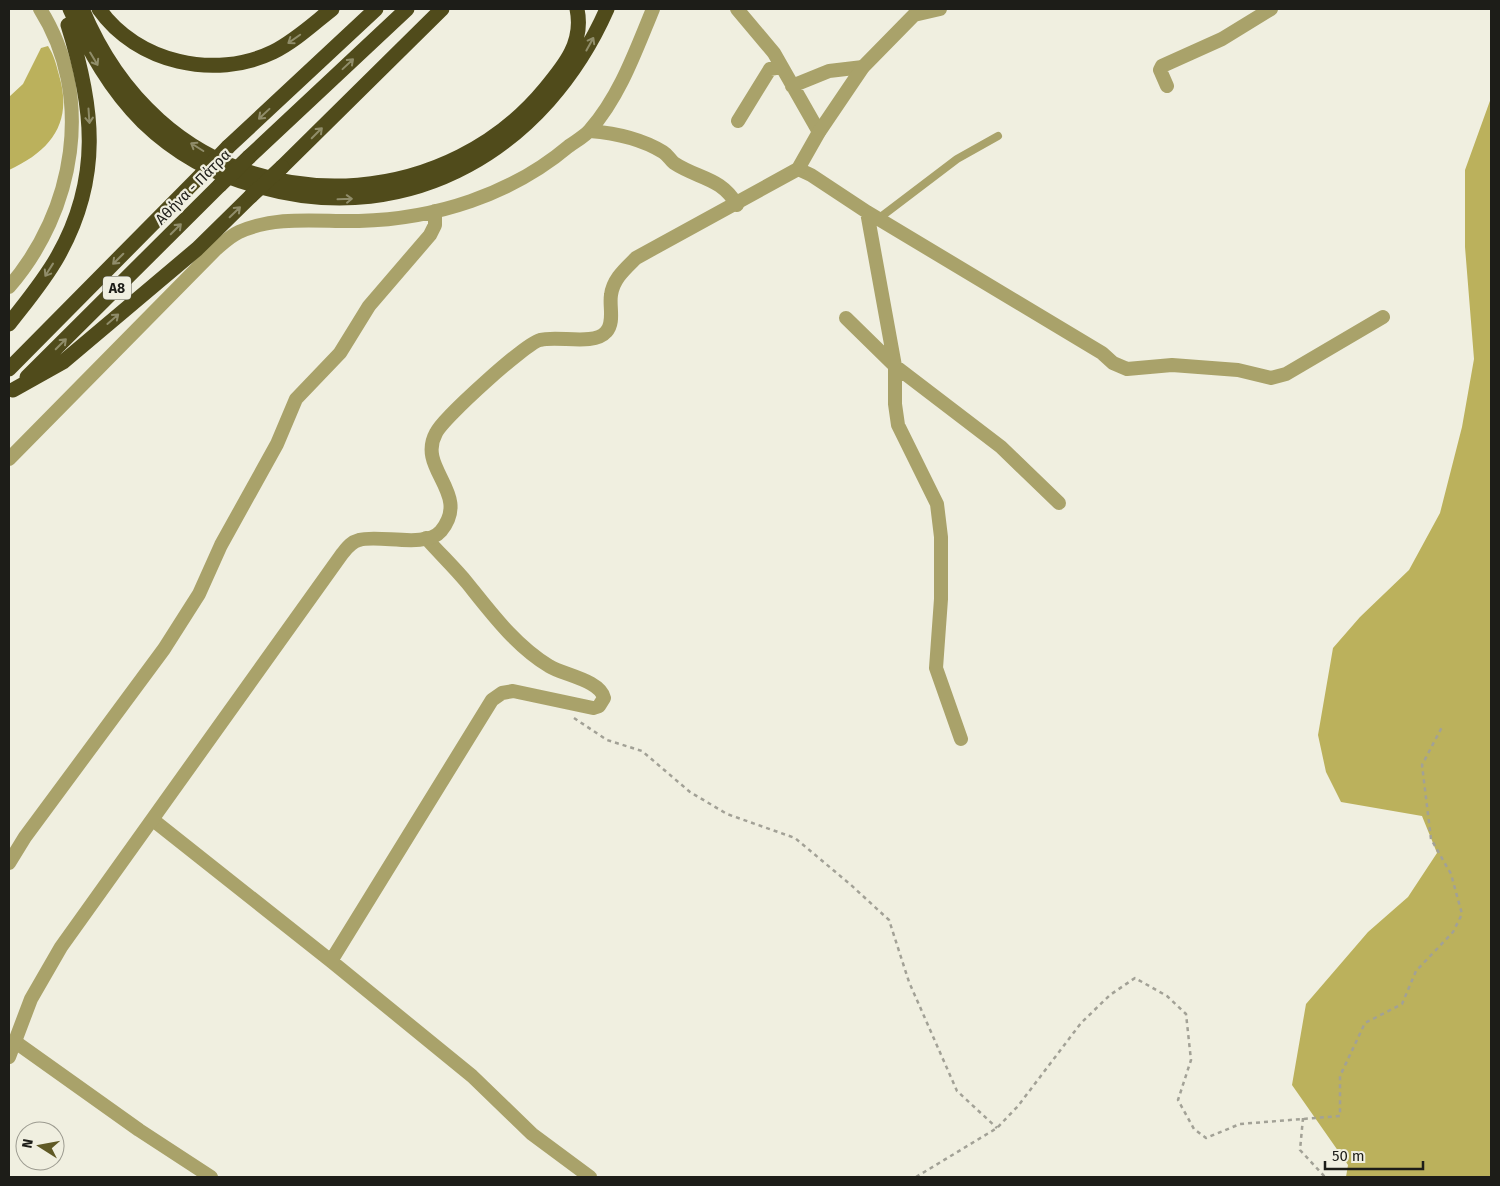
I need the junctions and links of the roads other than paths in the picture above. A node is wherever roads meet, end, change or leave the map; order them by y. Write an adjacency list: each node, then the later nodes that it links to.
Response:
1 (40, 9): 28 (street)
2 (64, 9): 31 (highway, one-way to 31)
3 (70, 9): 11 (highway, one-way to 11)
4 (82, 9): 10 (highway, one-way to 4)
5 (99, 9): 6 (highway, one-way to 5)
6 (332, 9)
7 (376, 9): 33 (highway, Αθήνα - Πάτρα / Α8, one-way to 33, bridge)
8 (406, 9): 34 (highway, Αθήνα - Πάτρα / Α8, one-way to 8, bridge)
9 (442, 9): 34 (highway, one-way to 9, bridge)
10 (577, 9)
11 (607, 9)
12 (653, 9): 21 (street)
13 (737, 9): 16 (street)
14 (940, 9): 17 (street)
15 (1271, 9): 19 (street)
16 (782, 67): 18 (street); 20 (street)
17 (863, 67): 18 (street); 22 (street)
18 (792, 86): 22 (street)
19 (1167, 86)
20 (738, 121)
21 (590, 131): 25 (street); 26 (street)
22 (818, 132): 24 (street)
23 (998, 136): 27 (lane)
24 (798, 169): 25 (street); 27 (street)
25 (737, 205): 37 (street)
26 (435, 212): 35 (street); 40 (street)
27 (872, 216): 29 (street); 32 (street)
28 (9, 286)
29 (1382, 316)
30 (846, 318): 32 (street)
31 (9, 324)
32 (895, 366): 36 (street); 38 (street)
33 (9, 369)
34 (11, 393)
35 (9, 458)
36 (1059, 503)
37 (426, 538): 39 (street); 41 (street)
38 (961, 739)
39 (153, 820): 41 (street); 42 (street)
40 (9, 863)
41 (331, 961): 45 (street)
42 (14, 1041): 43 (street); 44 (street)
43 (9, 1057)
44 (211, 1177)
45 (590, 1177)

